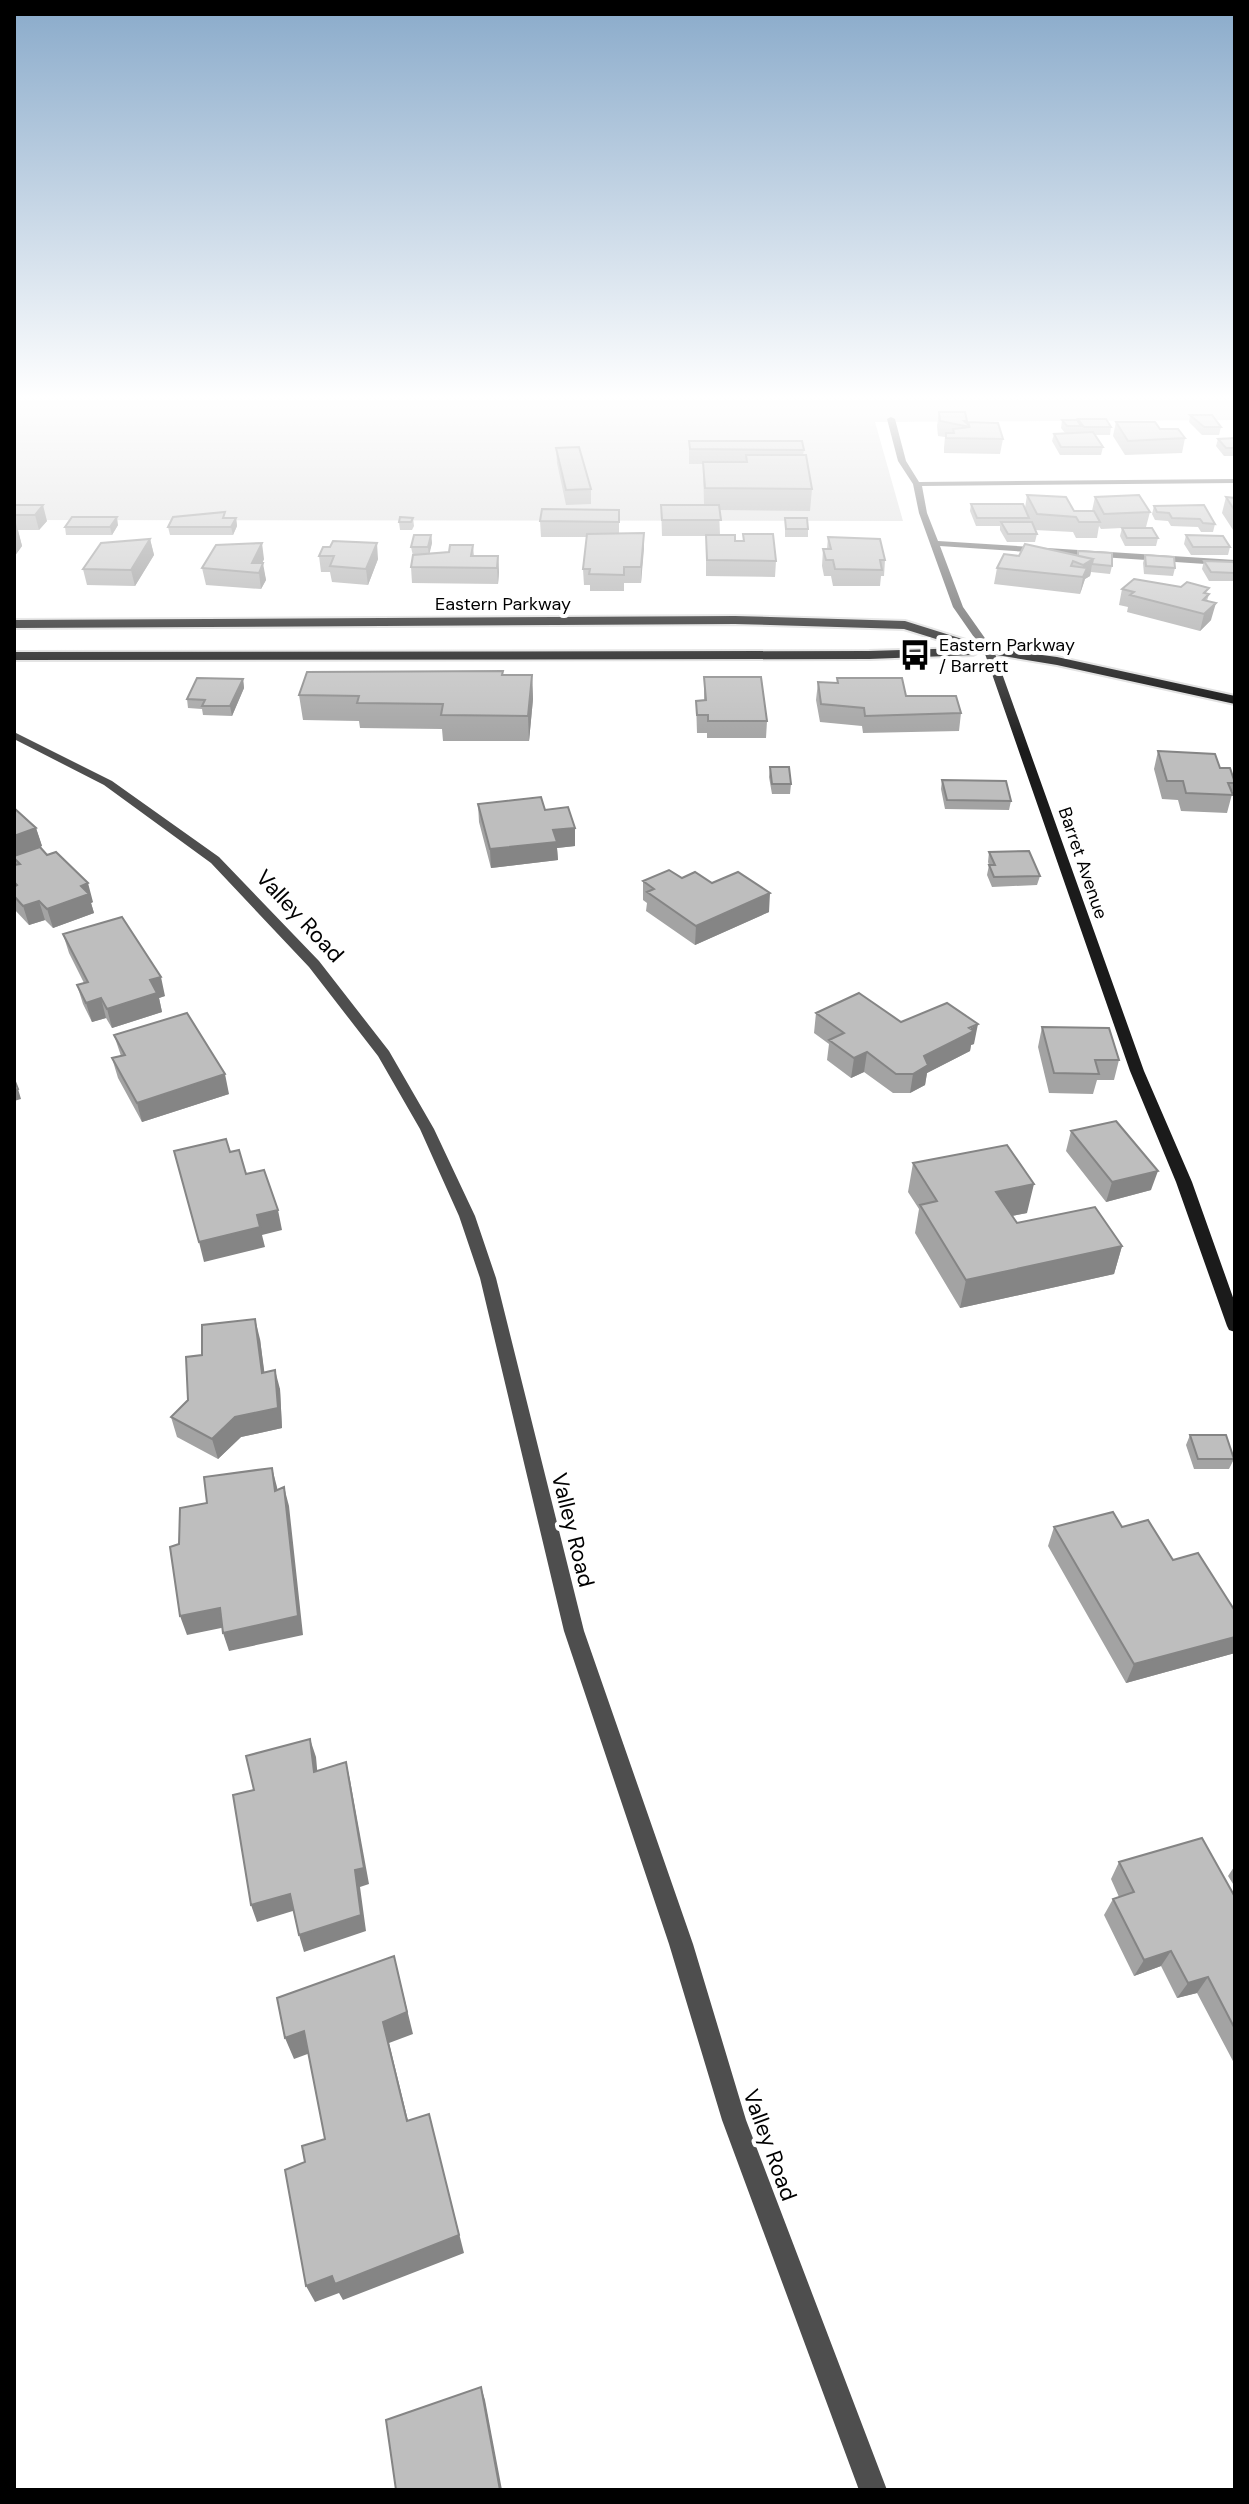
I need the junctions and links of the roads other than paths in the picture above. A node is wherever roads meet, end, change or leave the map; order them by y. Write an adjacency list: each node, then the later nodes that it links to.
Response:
1 (926, 515): 2 (street, Barret Avenue)
2 (935, 543): 3 (street); 5 (street, Barret Avenue)
3 (1235, 563)
4 (14, 624): 5 (main road, Eastern Parkway)
5 (989, 651): 6 (main road, Eastern Parkway); 7 (main road, Eastern Parkway); 9 (street, Barret Avenue)
6 (14, 656)
7 (1235, 700)
8 (14, 735): 10 (street, Valley Road)
9 (1235, 1326)
10 (873, 2490)

